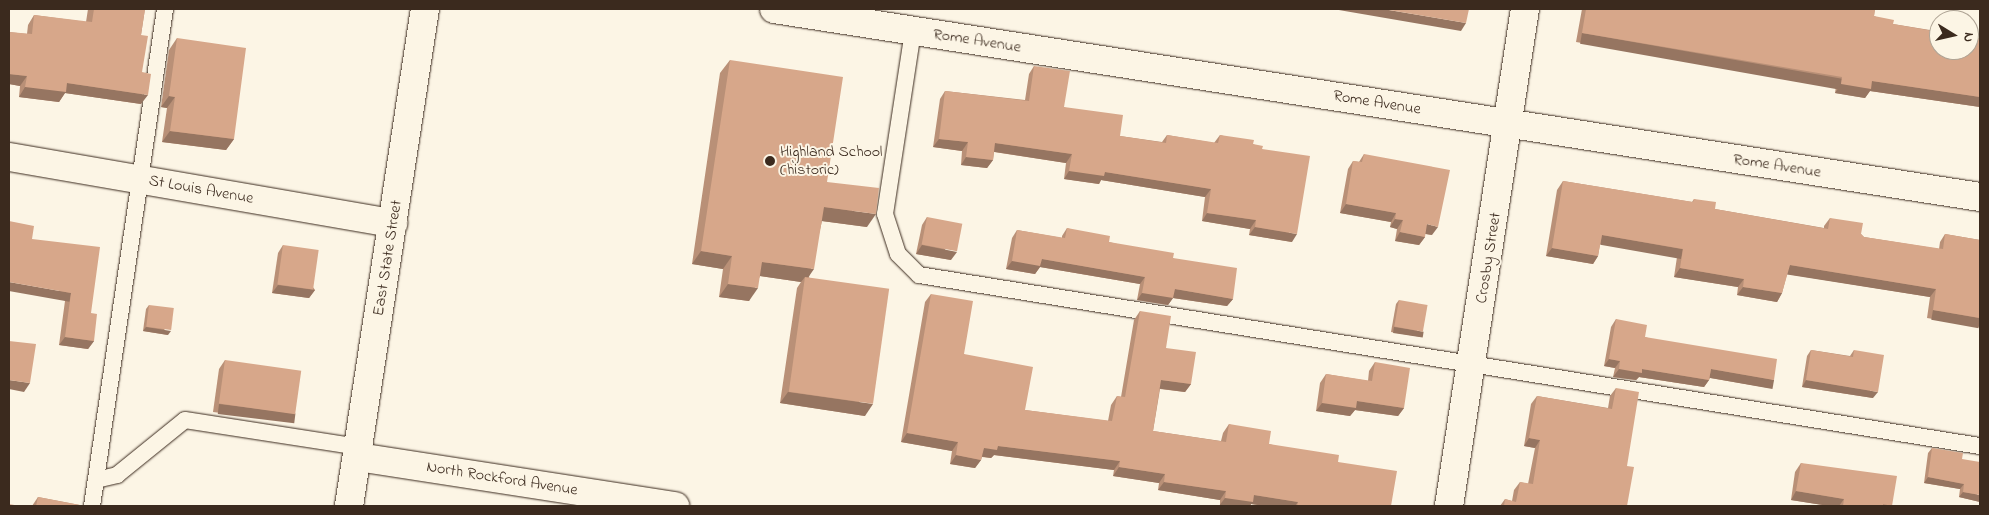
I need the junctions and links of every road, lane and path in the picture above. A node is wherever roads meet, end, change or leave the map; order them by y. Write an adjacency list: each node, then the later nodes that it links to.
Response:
1 (165, 9): 8 (lane)
2 (425, 9): 10 (street, East State Street)
3 (774, 9): 5 (street, Rome Avenue)
4 (1525, 9): 6 (street, Crosby Street)
5 (913, 30): 6 (street, Rome Avenue); 11 (lane)
6 (1510, 124): 9 (street, Rome Avenue); 11 (street, Crosby Street)
7 (9, 157): 8 (street, St Louis Avenue)
8 (140, 180): 10 (street, St Louis Avenue); 14 (lane)
9 (1980, 197)
10 (393, 223): 13 (street, East State Street)
11 (1472, 365): 12 (lane); 19 (street, Crosby Street)
12 (1980, 446)
13 (359, 452): 14 (lane); 15 (street, North Rockford Avenue); 17 (street, East State Street)
14 (96, 480): 16 (lane)
15 (608, 501): 18 (street, North Rockford Avenue)
16 (92, 506)
17 (349, 506)
18 (675, 506)
19 (1449, 506)

